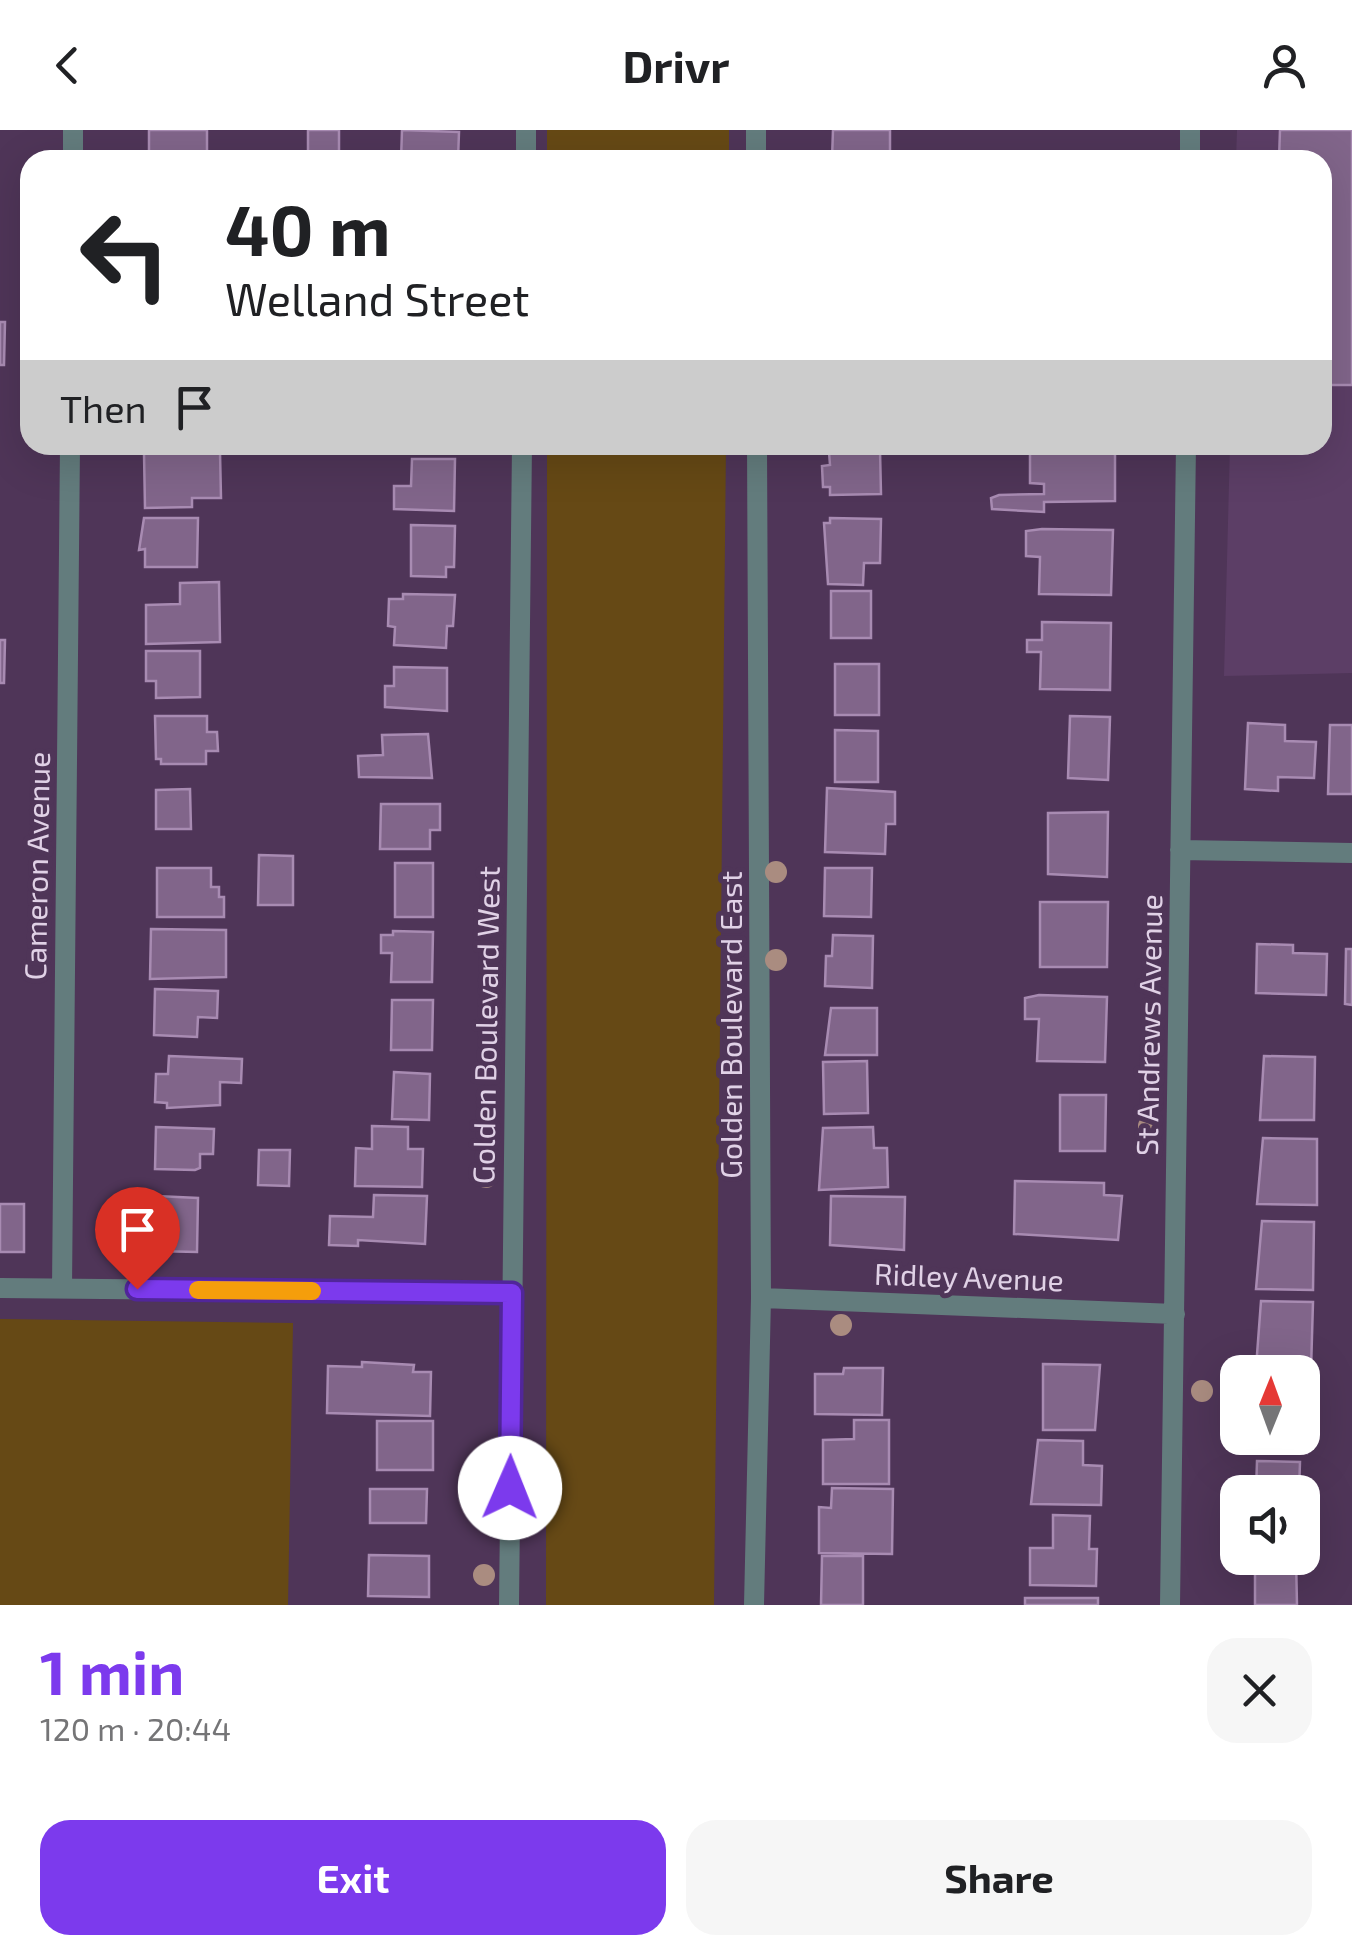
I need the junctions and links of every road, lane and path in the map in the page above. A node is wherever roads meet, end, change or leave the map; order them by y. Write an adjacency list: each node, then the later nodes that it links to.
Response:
1 (70, 455): 8 (street, Cameron Avenue)
2 (522, 455): 9 (street, Golden Boulevard West)
3 (757, 455): 10 (street, Golden Boulevard East)
4 (1186, 455): 5 (street, St Andrews Avenue)
5 (1180, 850): 6 (street); 11 (street, St Andrews Avenue)
6 (1352, 853)
7 (0, 1288): 8 (street)
8 (62, 1288): 9 (street)
9 (512, 1293): 12 (street, Golden Boulevard West)
10 (761, 1298): 11 (street, Ridley Avenue); 13 (street, Golden Boulevard East)
11 (1175, 1314): 14 (street, St Andrews Avenue)
12 (509, 1605)
13 (754, 1605)
14 (1170, 1605)

